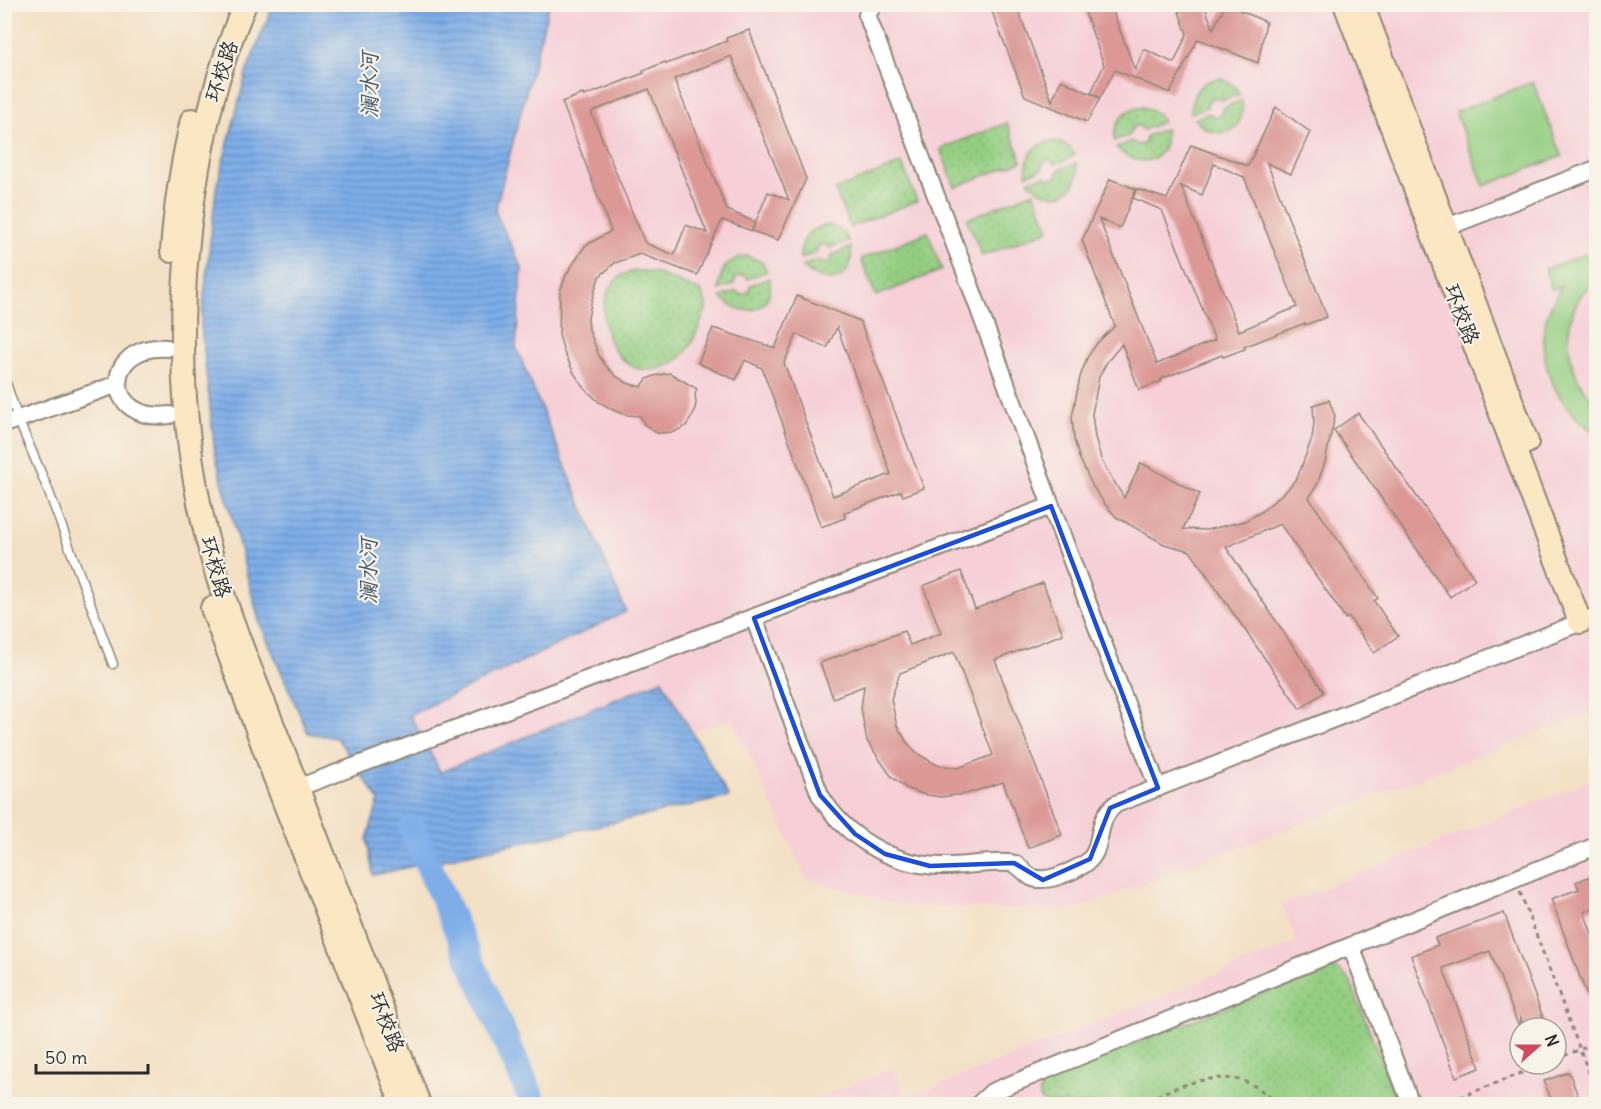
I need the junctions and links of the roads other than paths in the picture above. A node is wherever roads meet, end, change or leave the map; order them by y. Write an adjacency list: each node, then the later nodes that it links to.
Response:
1 (228, 4): 8 (street, 环校路)
2 (245, 4): 18 (street, 环校路)
3 (874, 4): 13 (street)
4 (1345, 4): 7 (street, 环校路)
5 (1362, 4): 7 (street, 环校路)
6 (1596, 169): 7 (street)
7 (1438, 230): 15 (street, 环校路)
8 (167, 348): 10 (street); 11 (street, 环校路)
9 (4, 376): 12 (lane)
10 (118, 384): 11 (street); 12 (street)
11 (170, 415): 18 (street, 环校路)
12 (11, 422): 16 (lane)
13 (1051, 506): 14 (street); 17 (street)
14 (754, 618): 17 (street); 18 (street)
15 (1587, 619): 17 (street)
16 (113, 664)
17 (1158, 788)
18 (290, 791): 21 (street, 环校路); 22 (street, 环校路)
19 (1596, 846): 20 (street)
20 (1351, 946): 23 (street); 24 (street)
21 (403, 1104)
22 (419, 1104)
23 (979, 1104)
24 (1411, 1104)

